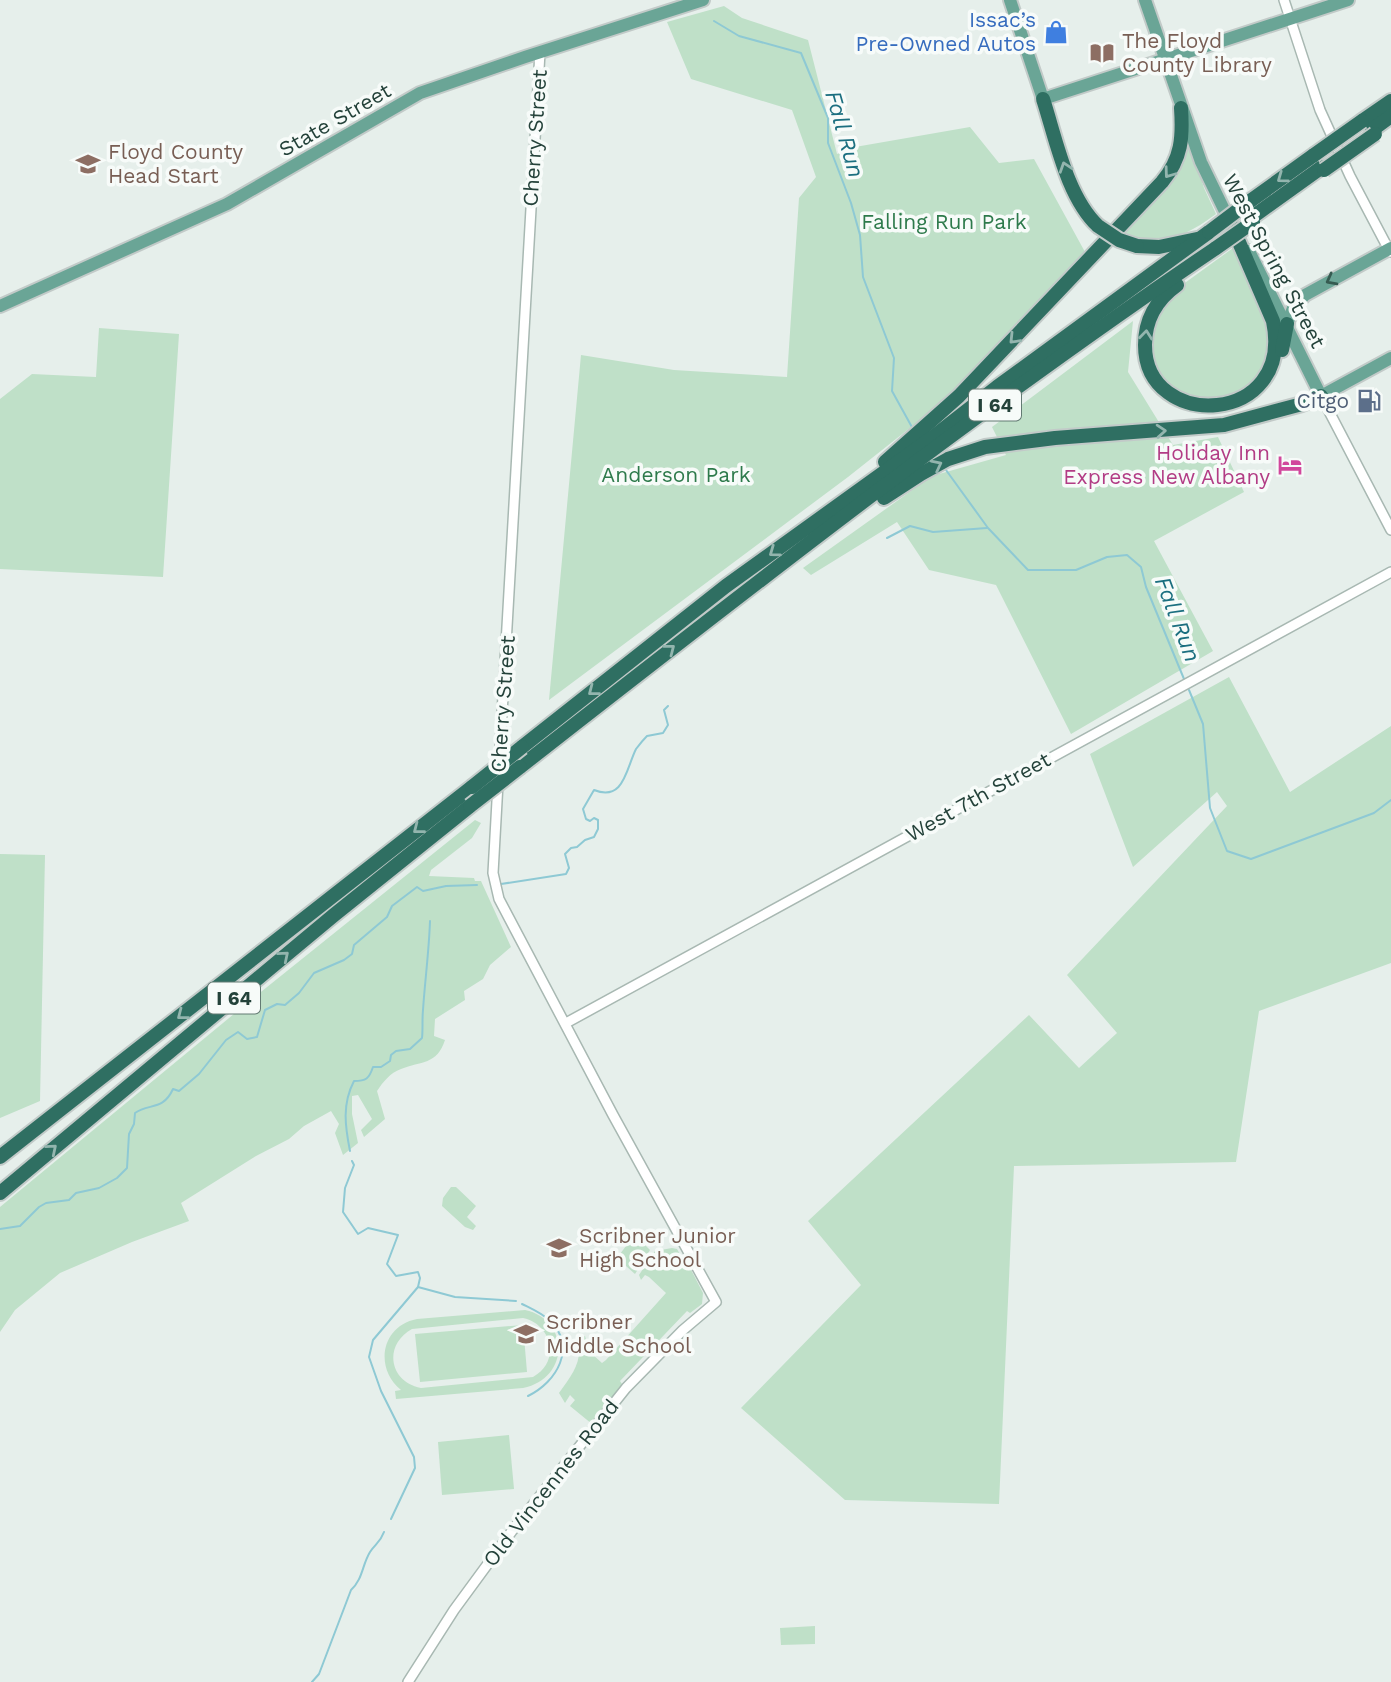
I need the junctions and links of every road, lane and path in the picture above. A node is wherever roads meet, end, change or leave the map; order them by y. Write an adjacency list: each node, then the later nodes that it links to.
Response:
1 (703, 0): 7 (main road, State Street)
2 (1010, 0): 9 (main road)
3 (1145, 0): 8 (main road, West Spring Street)
4 (1284, 0): 6 (street)
5 (1348, 0): 6 (main road)
6 (1290, 19): 8 (main road); 17 (street)
7 (540, 52): 18 (main road, State Street); 27 (street, Cherry Street)
8 (1164, 60): 9 (main road); 11 (main road, West Spring Street)
9 (1043, 99): 16 (highway, one-way to 9, bridge)
10 (1391, 101): 14 (highway, I 64)
11 (1181, 108): 15 (main road, West Spring Street); 23 (highway, one-way to 23)
12 (1391, 116): 14 (highway)
13 (1391, 122): 14 (highway, I 64)
14 (1369, 129): 16 (highway, I 64, bridge)
15 (1232, 226): 19 (main road, West Spring Street); 21 (highway)
16 (1210, 240): 21 (highway, one-way to 16); 23 (highway, I 64); 25 (highway, I 64)
17 (1390, 250): 19 (main road, one-way to 19)
18 (0, 306)
19 (1287, 324): 21 (highway); 22 (main road, West Spring Street)
20 (1391, 358): 22 (main road)
21 (1259, 387)
22 (1321, 396): 24 (street, West Spring Street); 25 (highway, one-way to 22)
23 (829, 513): 28 (highway, I 64, one-way to 28, bridge)
24 (1391, 530)
25 (776, 566): 29 (highway, I 64, one-way to 25, bridge)
26 (1391, 572): 27 (street, West 7th Street)
27 (566, 1023): 30 (street, Cherry Street)
28 (0, 1157)
29 (0, 1193)
30 (716, 1302): 31 (street, Old Vincennes Road)
31 (408, 1682)

